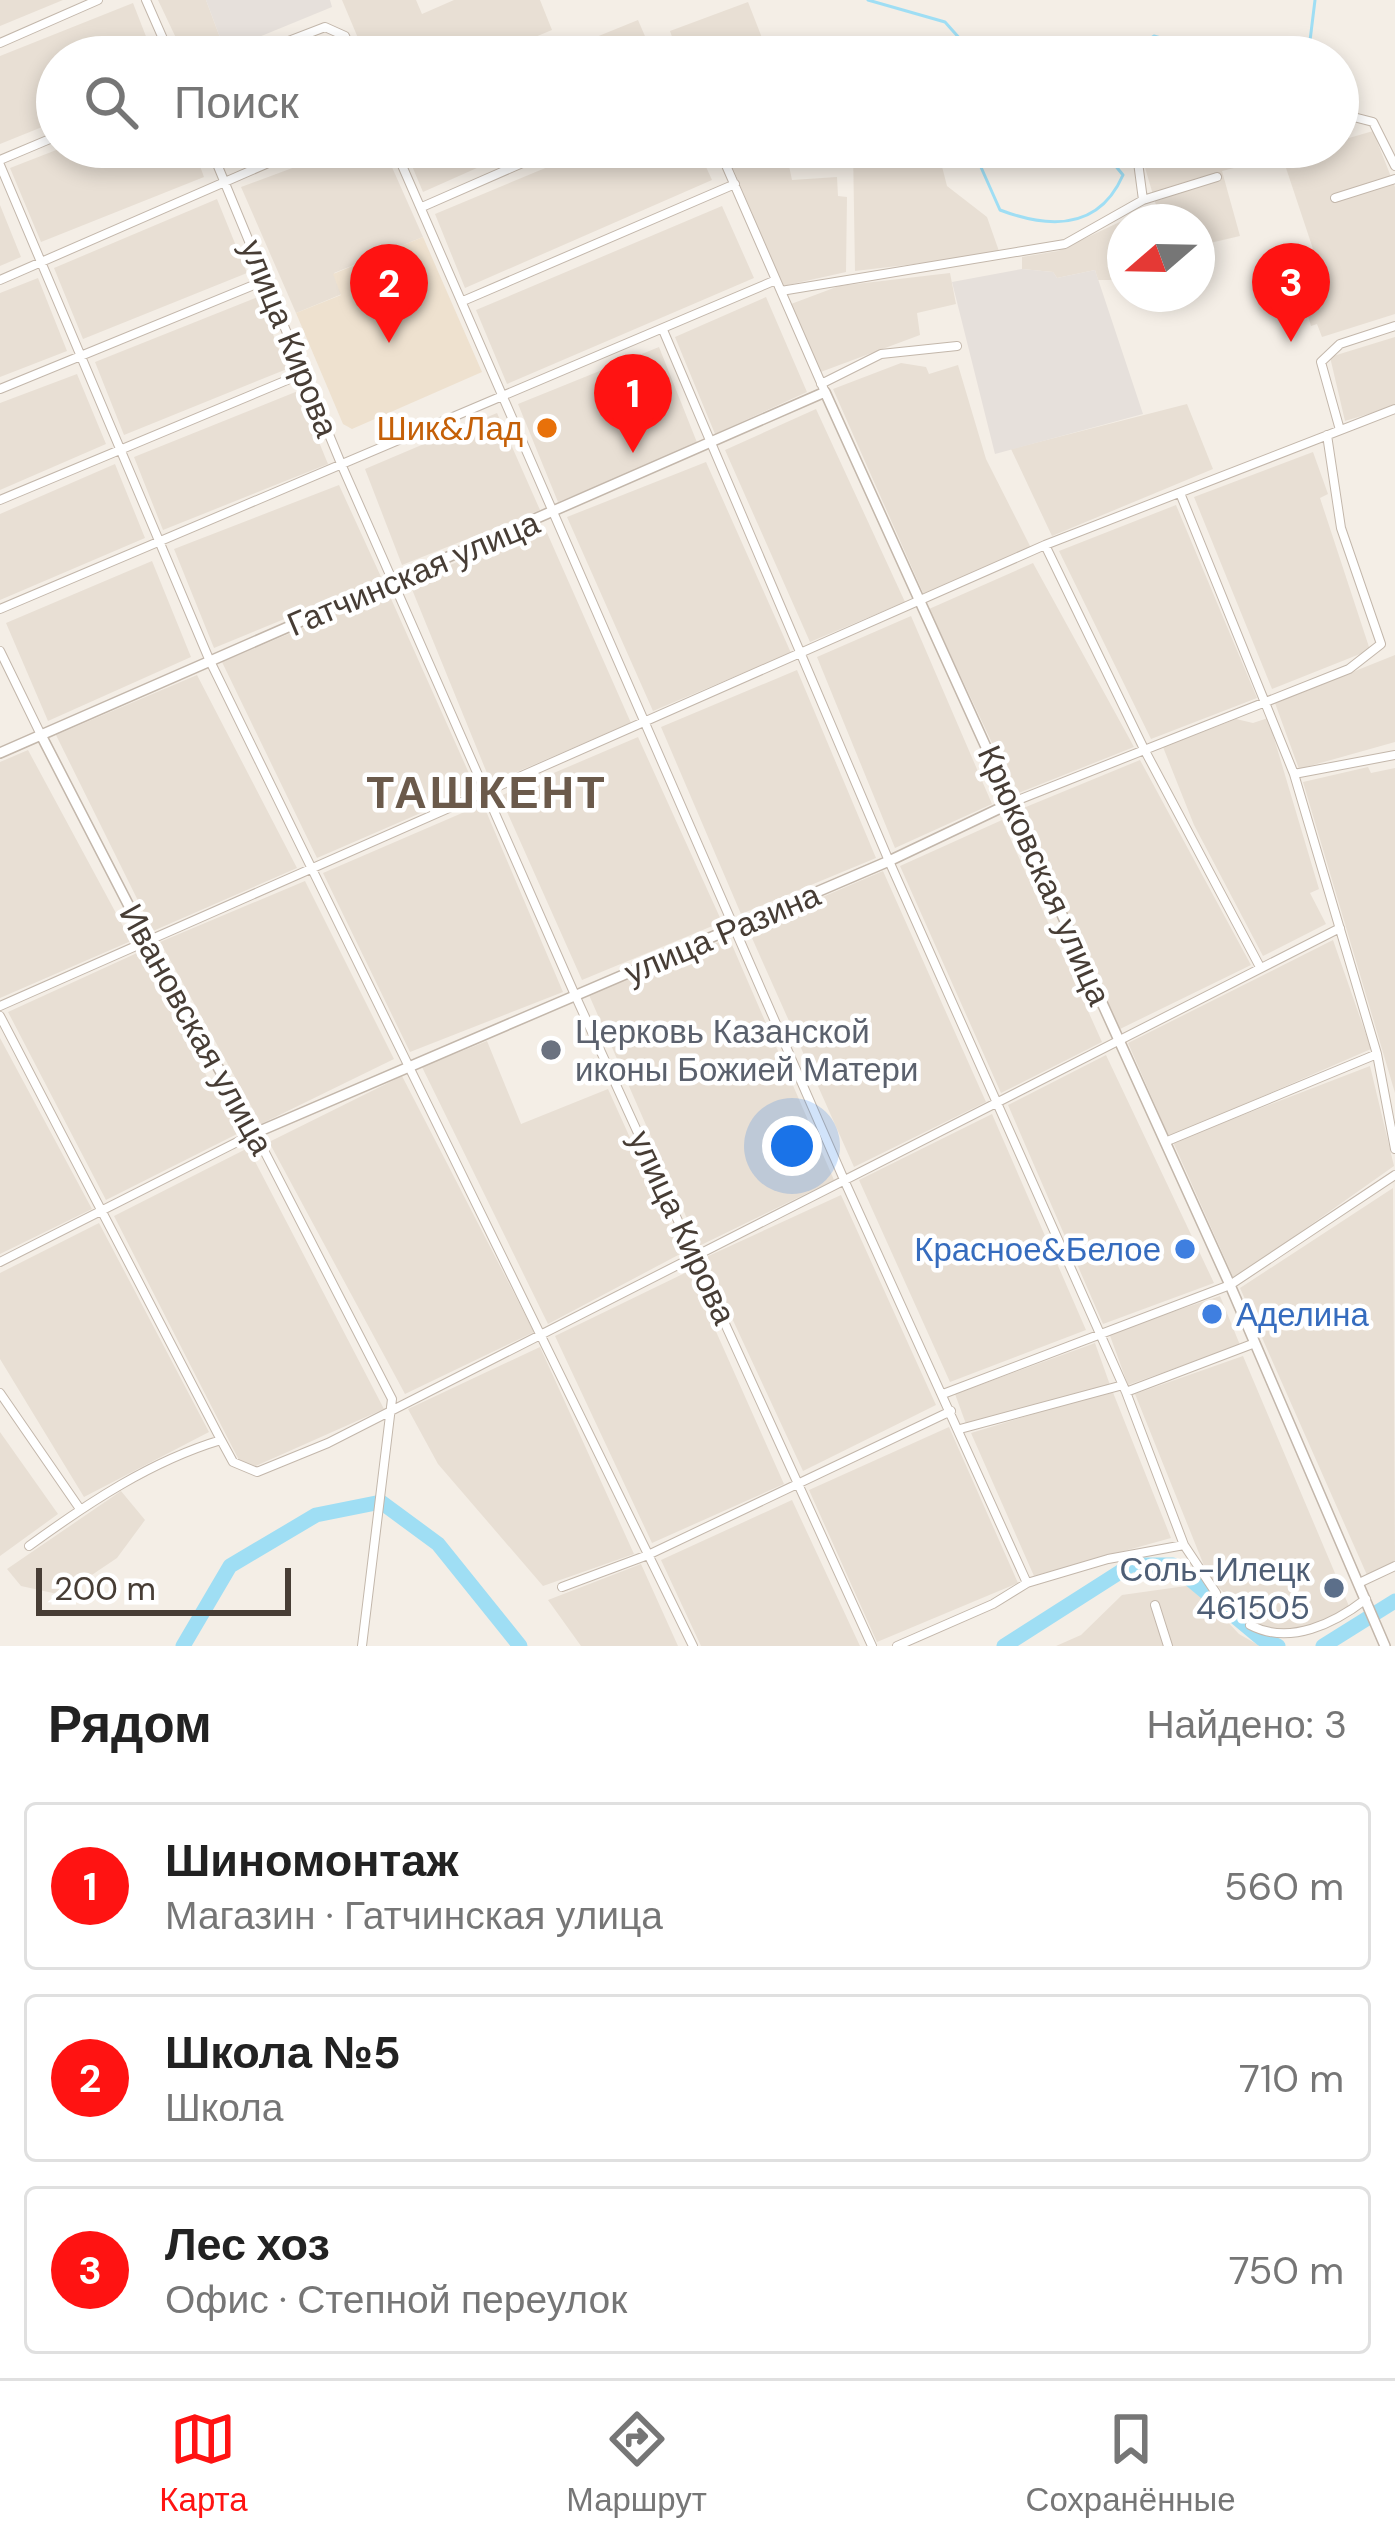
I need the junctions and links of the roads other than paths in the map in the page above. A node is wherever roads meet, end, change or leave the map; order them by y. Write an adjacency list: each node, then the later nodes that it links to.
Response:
1 (98, 0): 6 (street)
2 (146, 0): 3 (street)
3 (162, 36)
4 (302, 36): 5 (street)
5 (342, 36)
6 (0, 43)
7 (1359, 119): 10 (street)
8 (36, 146): 9 (street)
9 (0, 163): 24 (street)
10 (1395, 166)
11 (219, 168): 19 (street, улица Кирова)
12 (255, 168): 19 (street)
13 (404, 168): 23 (street)
14 (511, 168): 23 (street)
15 (728, 168): 20 (street, Крюковская улица)
16 (1139, 168): 22 (street)
17 (1217, 178): 22 (street)
18 (1395, 179): 21 (street)
19 (224, 181): 24 (street); 26 (street, улица Кирова)
20 (735, 184): 27 (street, Крюковская улица); 29 (street)
21 (1335, 198)
22 (1143, 200): 28 (street)
23 (422, 207): 29 (street)
24 (44, 262): 25 (street); 33 (street)
25 (0, 280)
26 (266, 280): 33 (street); 34 (street, улица Кирова)
27 (776, 280): 28 (street, Крюковская улица); 31 (street)
28 (781, 291): 35 (street, Крюковская улица)
29 (463, 301): 37 (street)
30 (1395, 326): 39 (street)
31 (663, 330): 37 (street); 41 (street)
32 (957, 346): 35 (street, Гатчинская улица)
33 (83, 357): 36 (street); 42 (street)
34 (304, 373): 42 (street); 43 (street, улица Кирова)
35 (823, 388): 41 (street, Гатчинская улица); 50 (street, Крюковская улица)
36 (0, 389)
37 (503, 397): 43 (street); 46 (street)
38 (1395, 409): 39 (street)
39 (1340, 430): 40 (street)
40 (1327, 435): 44 (street); 55 (street, улица Разина)
41 (712, 445): 46 (street, Гатчинская улица); 53 (street)
42 (121, 448): 45 (street); 47 (street)
43 (342, 466): 47 (street); 49 (street, улица Кирова)
44 (1180, 493): 48 (street); 55 (street)
45 (0, 500)
46 (554, 513): 49 (street, Гатчинская улица); 56 (street)
47 (160, 544): 51 (street); 54 (street)
48 (1045, 545): 50 (street); 58 (street)
49 (395, 580): 54 (street, Гатчинская улица); 62 (street, улица Кирова)
50 (922, 600): 53 (street); 63 (street, Крюковская улица)
51 (0, 610)
52 (0, 651): 57 (street, Ивановская улица)
53 (805, 655): 56 (street); 64 (street)
54 (209, 659): 57 (street, Гатчинская улица); 65 (street)
55 (1268, 699): 58 (street, улица Разина); 61 (street)
56 (646, 724): 62 (street); 66 (street)
57 (40, 735): 59 (street, Гатчинская улица); 68 (street, Ивановская улица)
58 (1144, 749): 63 (street, улица Разина); 69 (street)
59 (0, 753)
60 (1395, 754): 61 (street)
61 (1294, 774): 67 (street)
62 (488, 792): 65 (street); 70 (street, улица Кирова)
63 (1013, 802): 64 (street, улица Разина); 73 (street, Крюковская улица)
64 (890, 861): 66 (street, улица Разина); 76 (street)
65 (313, 869): 68 (street); 75 (street)
66 (736, 927): 70 (street, улица Разина); 81 (street)
67 (1340, 928): 69 (street); 74 (street)
68 (147, 941): 71 (street); 77 (street, Ивановская улица)
69 (1260, 967): 73 (street)
70 (575, 995): 75 (street, улица Разина); 83 (street, улица Кирова)
71 (0, 1006)
72 (0, 1016): 82 (street)
73 (1119, 1039): 76 (street); 78 (street, Крюковская улица)
74 (1377, 1054): 78 (street); 79 (street)
75 (410, 1064): 77 (street, улица Разина); 87 (street)
76 (997, 1104): 81 (street); 86 (street)
77 (255, 1133): 82 (street, улица Разина); 92 (street, Ивановская улица)
78 (1165, 1142): 85 (street, Крюковская улица)
79 (1395, 1149)
80 (1395, 1175): 85 (street)
81 (845, 1182): 83 (street); 91 (street)
82 (102, 1210): 84 (street, улица Разина); 95 (street)
83 (697, 1255): 87 (street); 96 (street, улица Кирова)
84 (0, 1262)
85 (1230, 1285): 86 (street); 88 (street, Крюковская улица)
86 (1100, 1332): 89 (street); 91 (street)
87 (544, 1334): 92 (street); 100 (street)
88 (1255, 1343): 89 (street); 103 (street, Крюковская улица)
89 (1125, 1389): 94 (street); 98 (street)
90 (0, 1393): 97 (street)
91 (943, 1394): 93 (street)
92 (393, 1408): 95 (street); 110 (street)
93 (951, 1411): 94 (street); 96 (street)
94 (960, 1429): 102 (street)
95 (221, 1439): 97 (street)
96 (799, 1486): 100 (street); 112 (street, улица Кирова)
97 (80, 1509): 99 (street)
98 (1184, 1545): 102 (street); 105 (street)
99 (29, 1546)
100 (648, 1555): 104 (street); 111 (street)
101 (1395, 1566): 103 (street)
102 (1027, 1583): 113 (street)
103 (1359, 1583): 106 (street, Крюковская улица)
104 (562, 1588)
105 (1216, 1592)
106 (1367, 1601): 108 (street); 109 (street, Крюковская улица)
107 (1156, 1605): 114 (street)
108 (1250, 1625)
109 (1380, 1641)
110 (362, 1646)
111 (693, 1646)
112 (872, 1646)
113 (897, 1646)
114 (1168, 1646)

